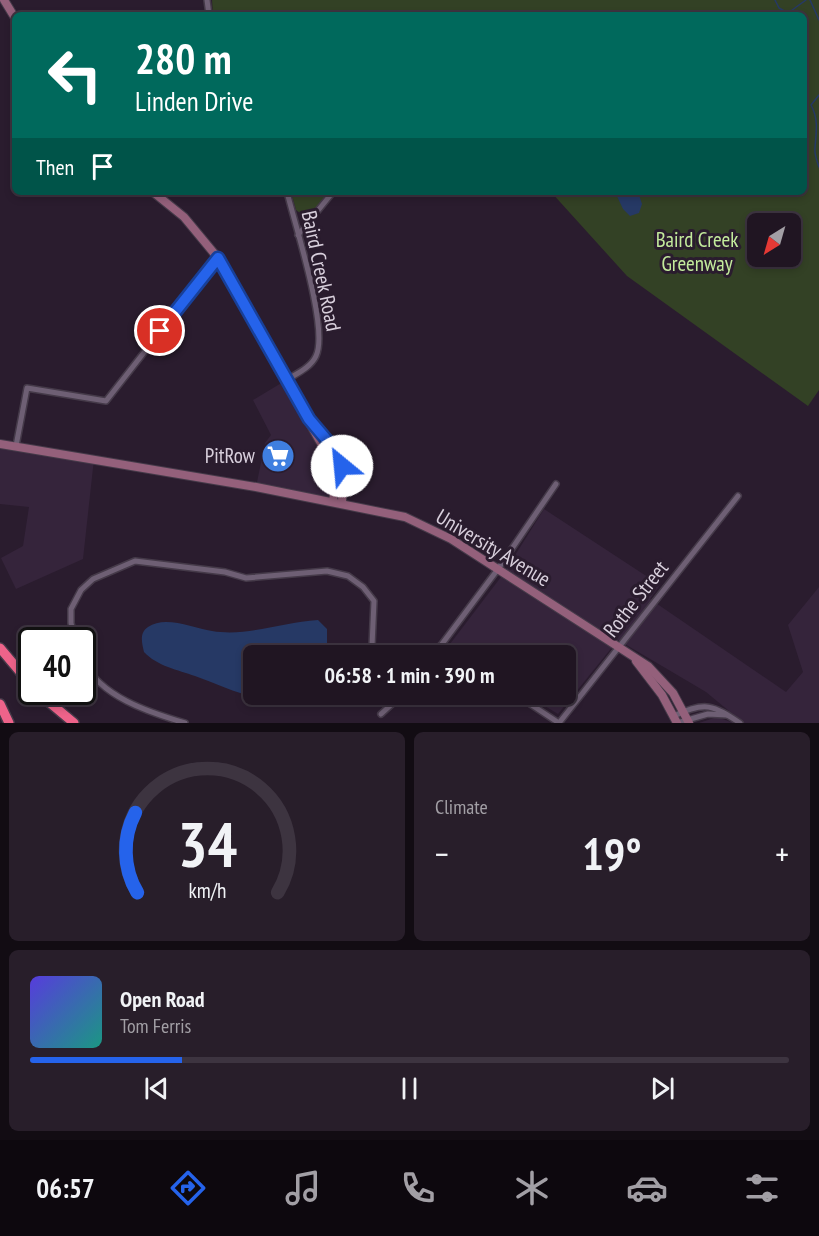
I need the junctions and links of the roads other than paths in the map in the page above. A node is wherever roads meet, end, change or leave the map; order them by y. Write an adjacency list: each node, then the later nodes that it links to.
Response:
1 (4, 0): 2 (main road)
2 (12, 13)
3 (157, 195): 7 (main road)
4 (288, 195): 6 (street, Baird Creek Road)
5 (331, 195): 6 (street)
6 (298, 236): 8 (street, Baird Creek Road)
7 (218, 258): 8 (main road); 11 (street)
8 (288, 379): 9 (main road)
9 (310, 420): 14 (main road); 15 (main road)
10 (0, 444): 11 (main road, University Avenue)
11 (16, 446): 14 (main road, University Avenue)
12 (556, 484): 16 (street)
13 (738, 496): 21 (street, Rothe Street)
14 (333, 501): 15 (main road, University Avenue)
15 (342, 503): 16 (main road, University Avenue)
16 (498, 570): 19 (street); 21 (main road, University Avenue)
17 (72, 627): 18 (street)
18 (372, 645)
19 (441, 645)
20 (0, 648): 23 (highway)
21 (619, 648): 22 (main road, University Avenue); 37 (street, Rothe Street)
22 (635, 660): 29 (main road); 32 (main road)
23 (18, 669)
24 (96, 678): 36 (street)
25 (0, 704): 34 (highway)
26 (53, 705): 35 (highway)
27 (391, 705): 30 (street)
28 (532, 705): 37 (street)
29 (684, 711): 31 (street); 32 (street); 33 (main road)
30 (381, 714)
31 (728, 715): 33 (street); 38 (street)
32 (674, 721): 33 (street)
33 (689, 722)
34 (9, 723)
35 (75, 723)
36 (185, 723)
37 (559, 723)
38 (740, 723)

